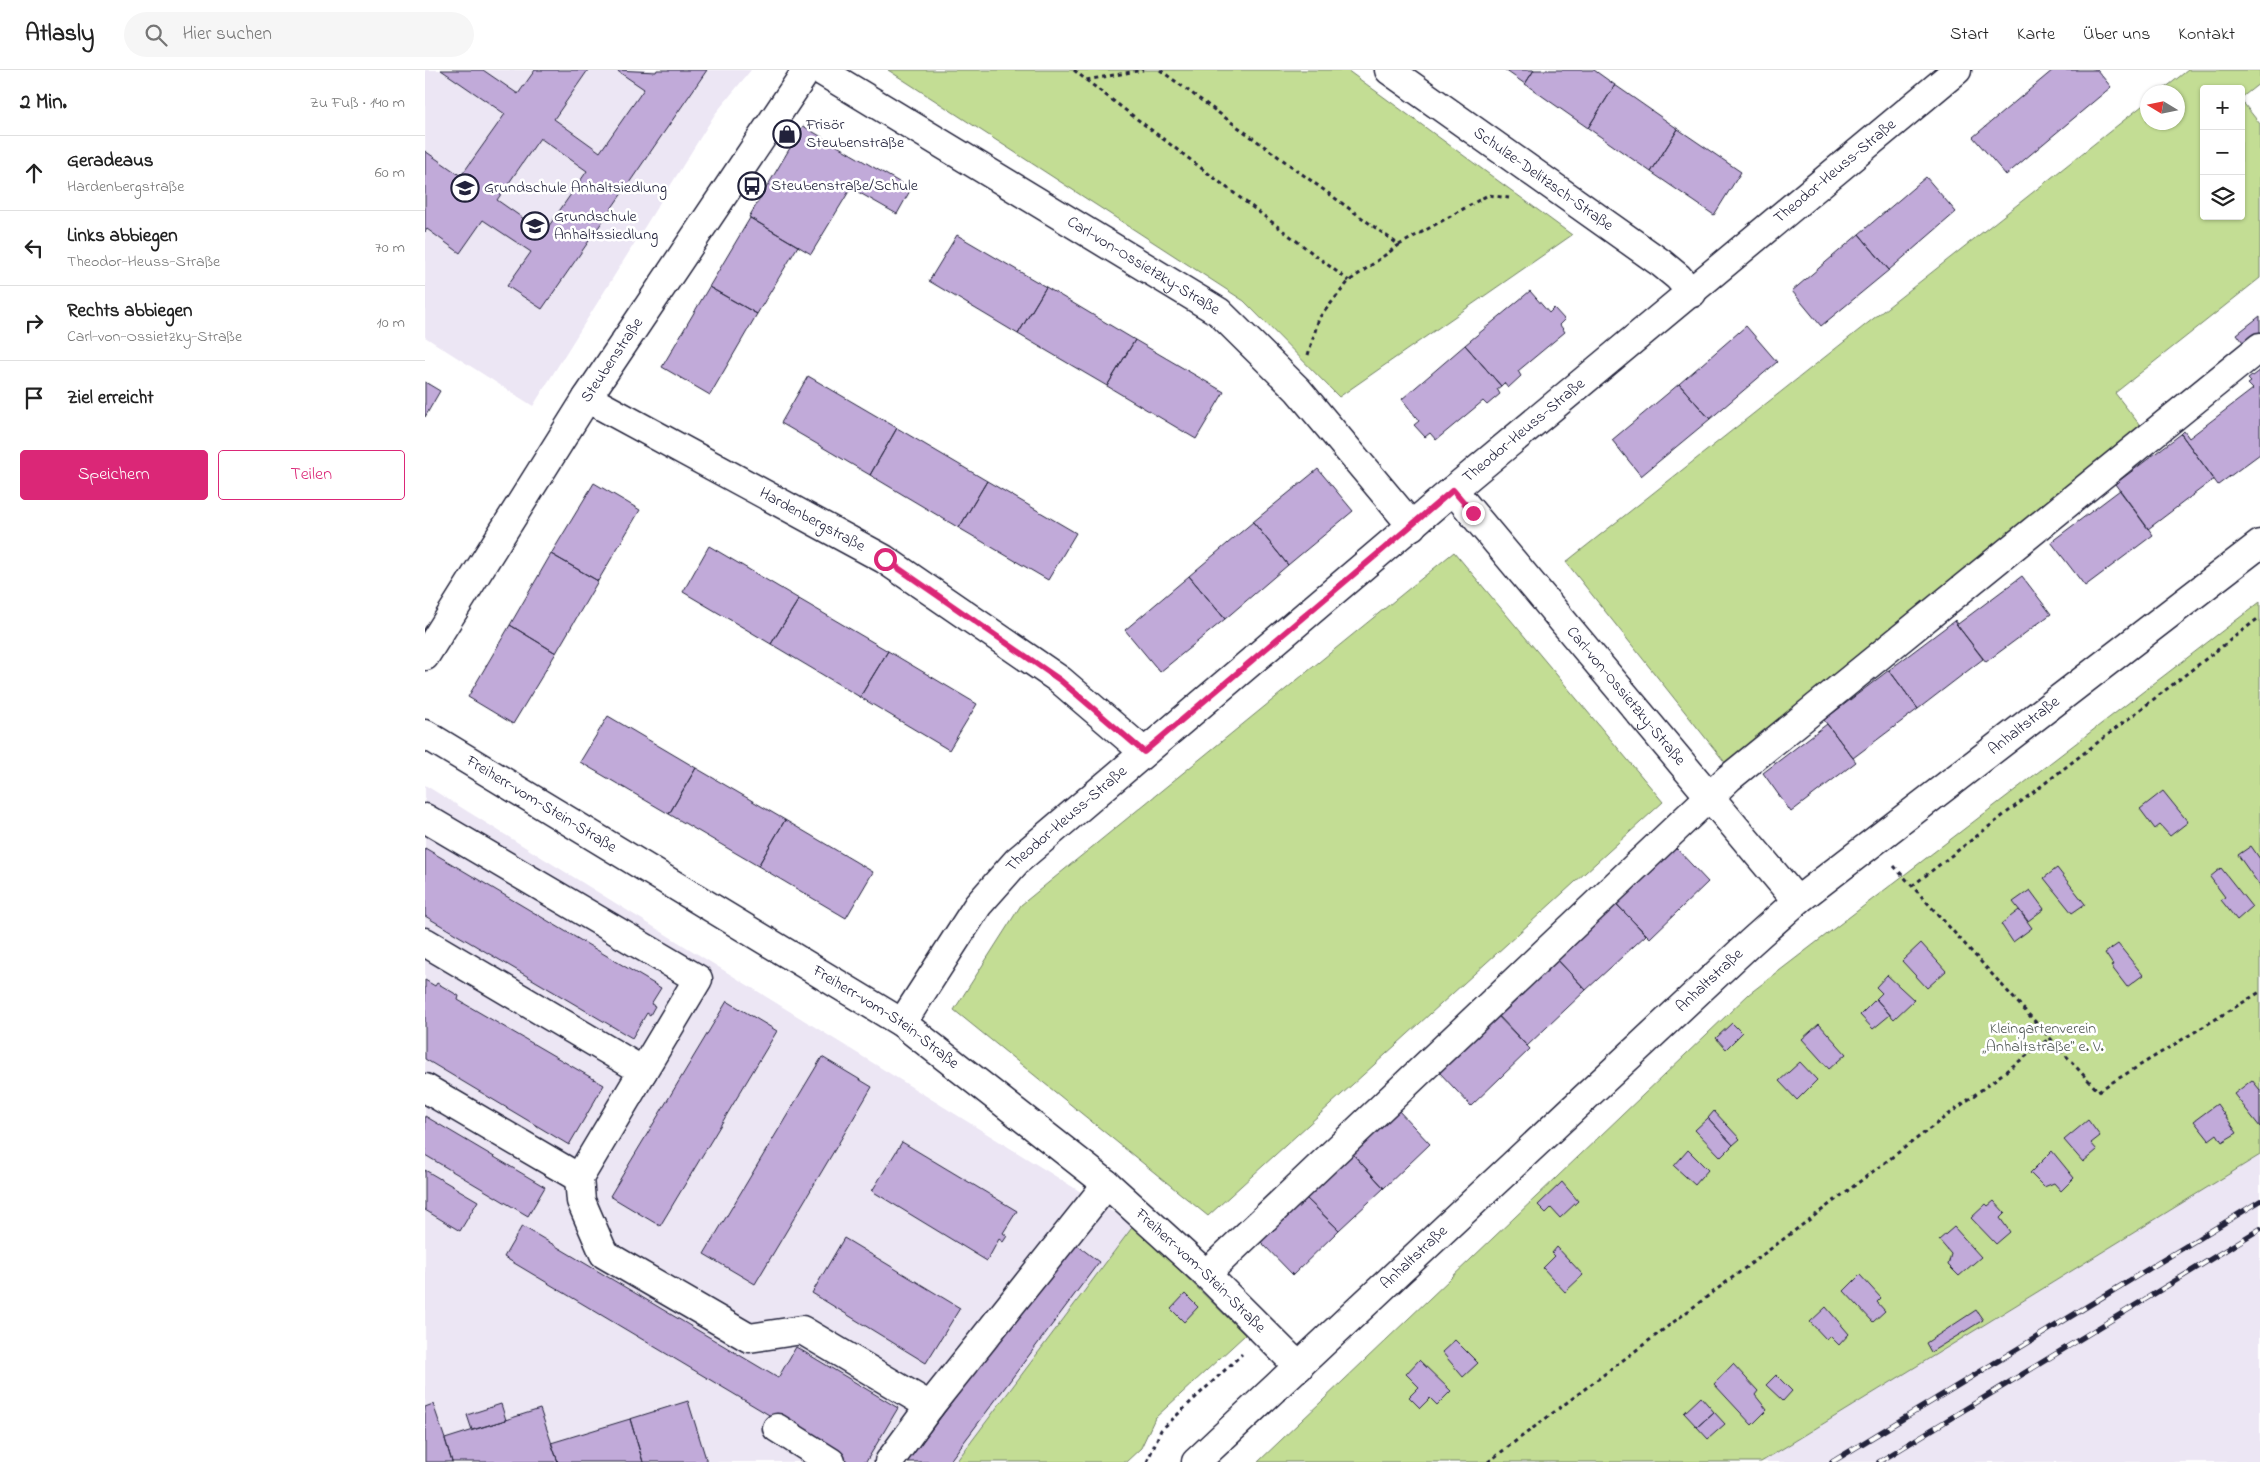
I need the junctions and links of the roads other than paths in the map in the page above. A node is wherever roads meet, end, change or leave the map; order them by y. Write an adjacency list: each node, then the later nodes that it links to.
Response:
1 (807, 70): 7 (street, Steubenstraße)
2 (820, 70): 9 (street, Carl-von-Ossietzky-Straße)
3 (1389, 70): 5 (street, Schulze-Delitzsch-Straße)
4 (1957, 70): 5 (street, Theodor-Heuss-Straße)
5 (1692, 293): 8 (street, Theodor-Heuss-Straße)
6 (2260, 347): 14 (street)
7 (587, 398): 11 (street, Steubenstraße); 13 (street, Hardenbergstraße)
8 (1453, 490): 9 (street, Theodor-Heuss-Straße); 14 (street, Carl-von-Ossietzky-Straße)
9 (1411, 526): 13 (street, Theodor-Heuss-Straße)
10 (2260, 544): 16 (street, Anhaltstraße)
11 (425, 656)
12 (425, 734): 18 (street, Freiherr-vom-Stein-Straße)
13 (1144, 752): 18 (street, Theodor-Heuss-Straße)
14 (1710, 796): 16 (street, Carl-von-Ossietzky-Straße); 23 (street)
15 (425, 818): 19 (street)
16 (1797, 901): 24 (street, Anhaltstraße)
17 (425, 942): 19 (street)
18 (902, 1023): 22 (street, Freiherr-vom-Stein-Straße)
19 (643, 1071): 21 (street)
20 (425, 1088): 21 (street)
21 (579, 1178): 25 (street)
22 (1107, 1184): 23 (street, Freiherr-vom-Stein-Straße); 25 (street)
23 (1206, 1274): 24 (street, Freiherr-vom-Stein-Straße)
24 (1299, 1367): 29 (street, Anhaltstraße)
25 (930, 1406): 28 (street)
26 (777, 1428): 27 (street)
27 (831, 1462)
28 (889, 1462)
29 (1196, 1462)

